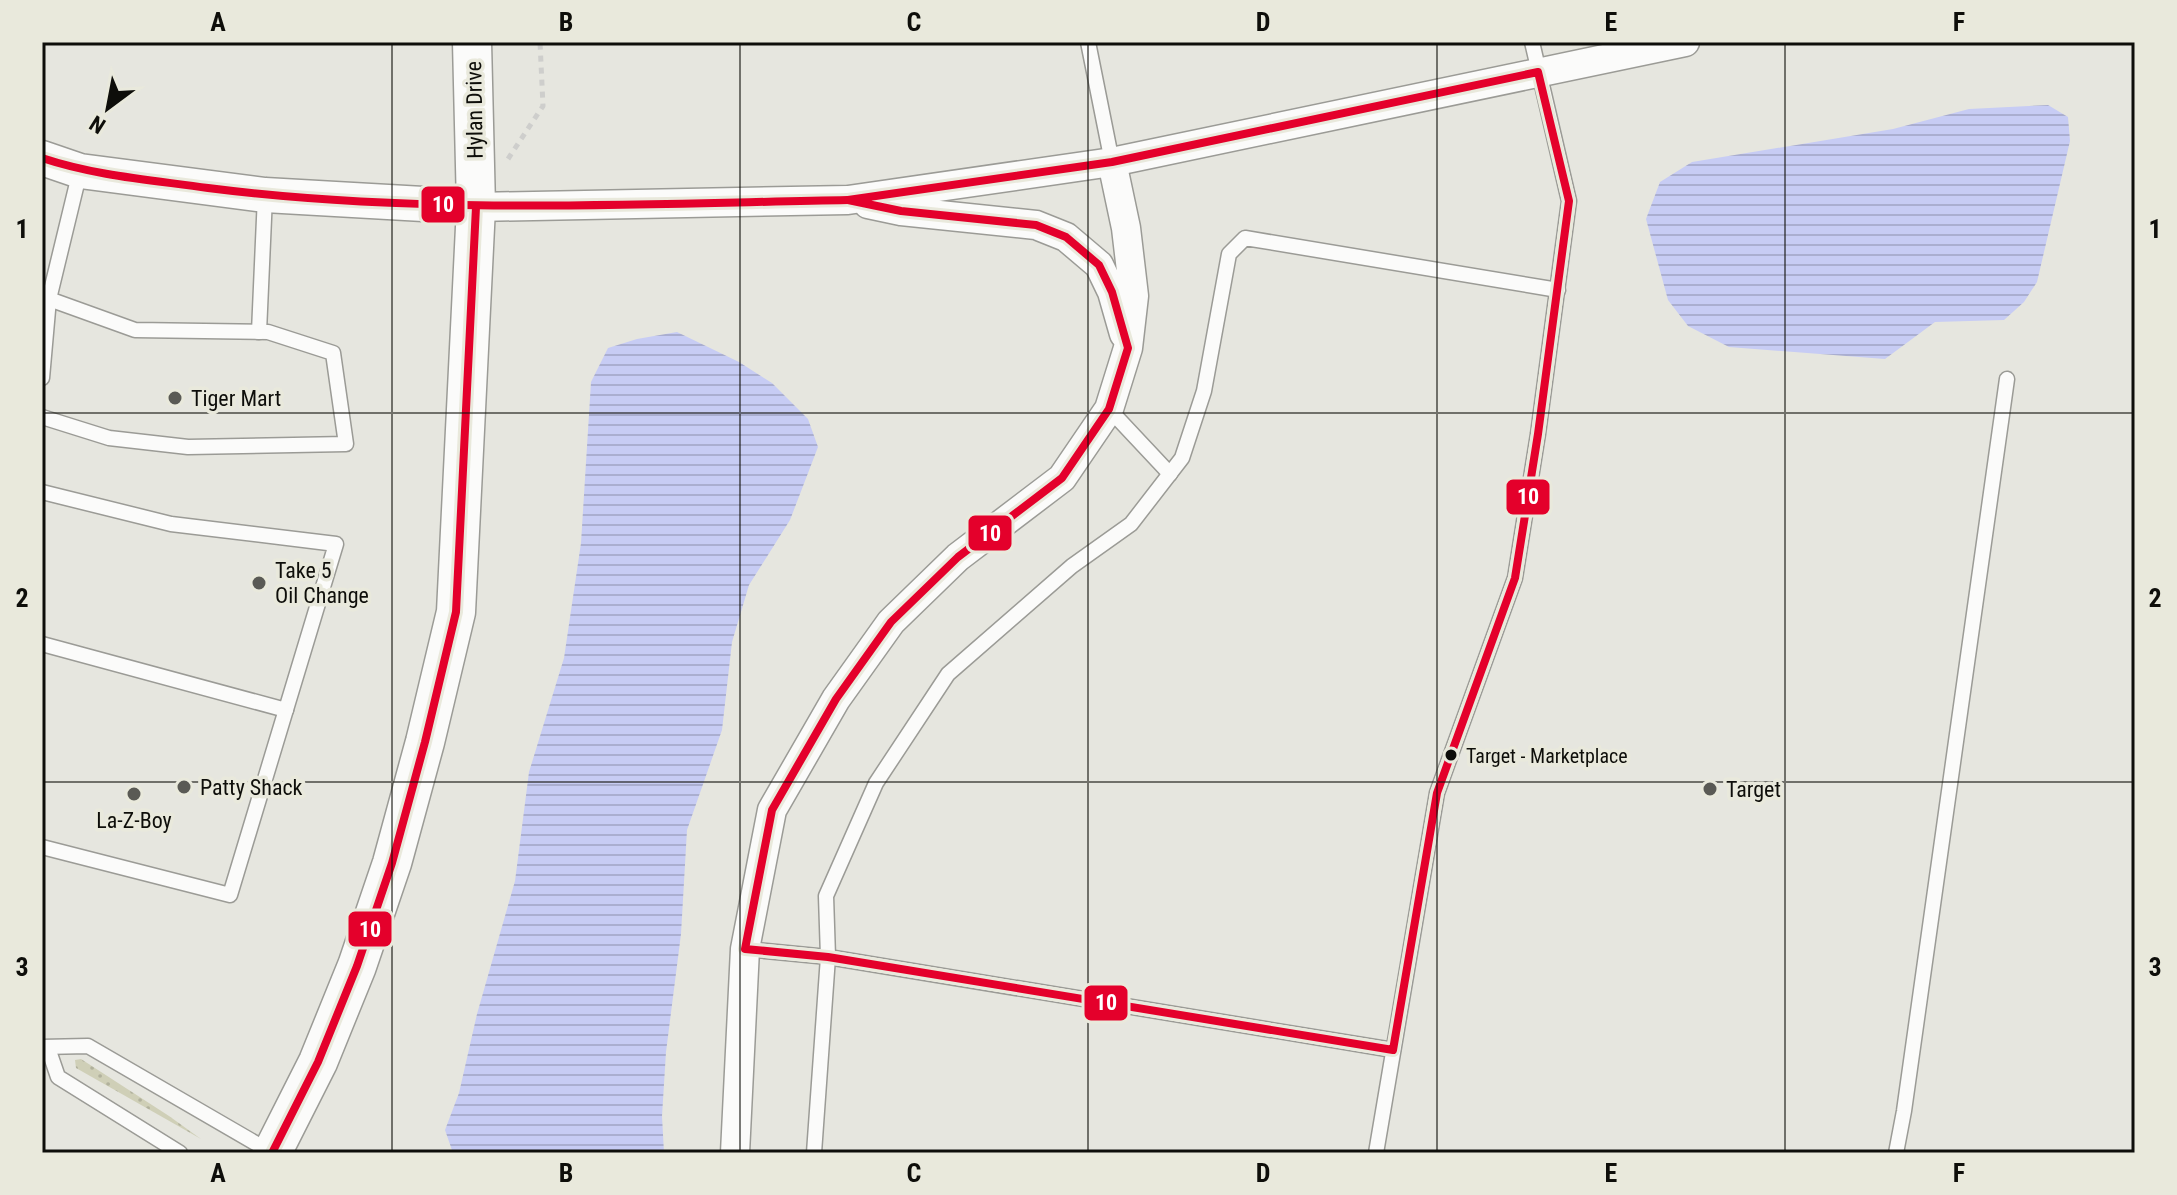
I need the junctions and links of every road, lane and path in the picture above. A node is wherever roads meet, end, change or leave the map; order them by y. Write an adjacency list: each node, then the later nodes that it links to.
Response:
1 (472, 42): 12 (main road, Hylan Drive)
2 (540, 42): 12 (path)
3 (1088, 42): 8 (lane)
4 (1532, 42): 6 (lane)
5 (1685, 42): 6 (street)
6 (1538, 72): 8 (street); 13 (lane)
7 (42, 158): 9 (street)
8 (1112, 162): 11 (street); 16 (street)
9 (80, 171): 10 (street); 14 (lane)
10 (265, 195): 12 (street); 15 (lane)
11 (848, 200): 12 (street); 16 (street)
12 (476, 207): 31 (main road, Hylan Drive)
13 (1558, 290): 21 (lane); 29 (lane)
14 (46, 297): 15 (lane); 17 (lane)
15 (259, 332): 20 (lane)
16 (1128, 348): 19 (street)
17 (42, 378)
18 (2007, 379): 35 (lane)
19 (1109, 409): 21 (lane); 26 (street)
20 (42, 417)
21 (1170, 474): 27 (lane)
22 (42, 492): 24 (lane)
23 (42, 644): 24 (lane)
24 (286, 710): 25 (lane)
25 (42, 847)
26 (745, 949): 27 (lane); 32 (street)
27 (828, 957): 29 (lane); 33 (lane)
28 (45, 1048): 30 (lane); 31 (lane)
29 (1393, 1050): 34 (lane)
30 (180, 1153)
31 (272, 1153)
32 (735, 1153)
33 (814, 1153)
34 (1376, 1153)
35 (1896, 1153)

